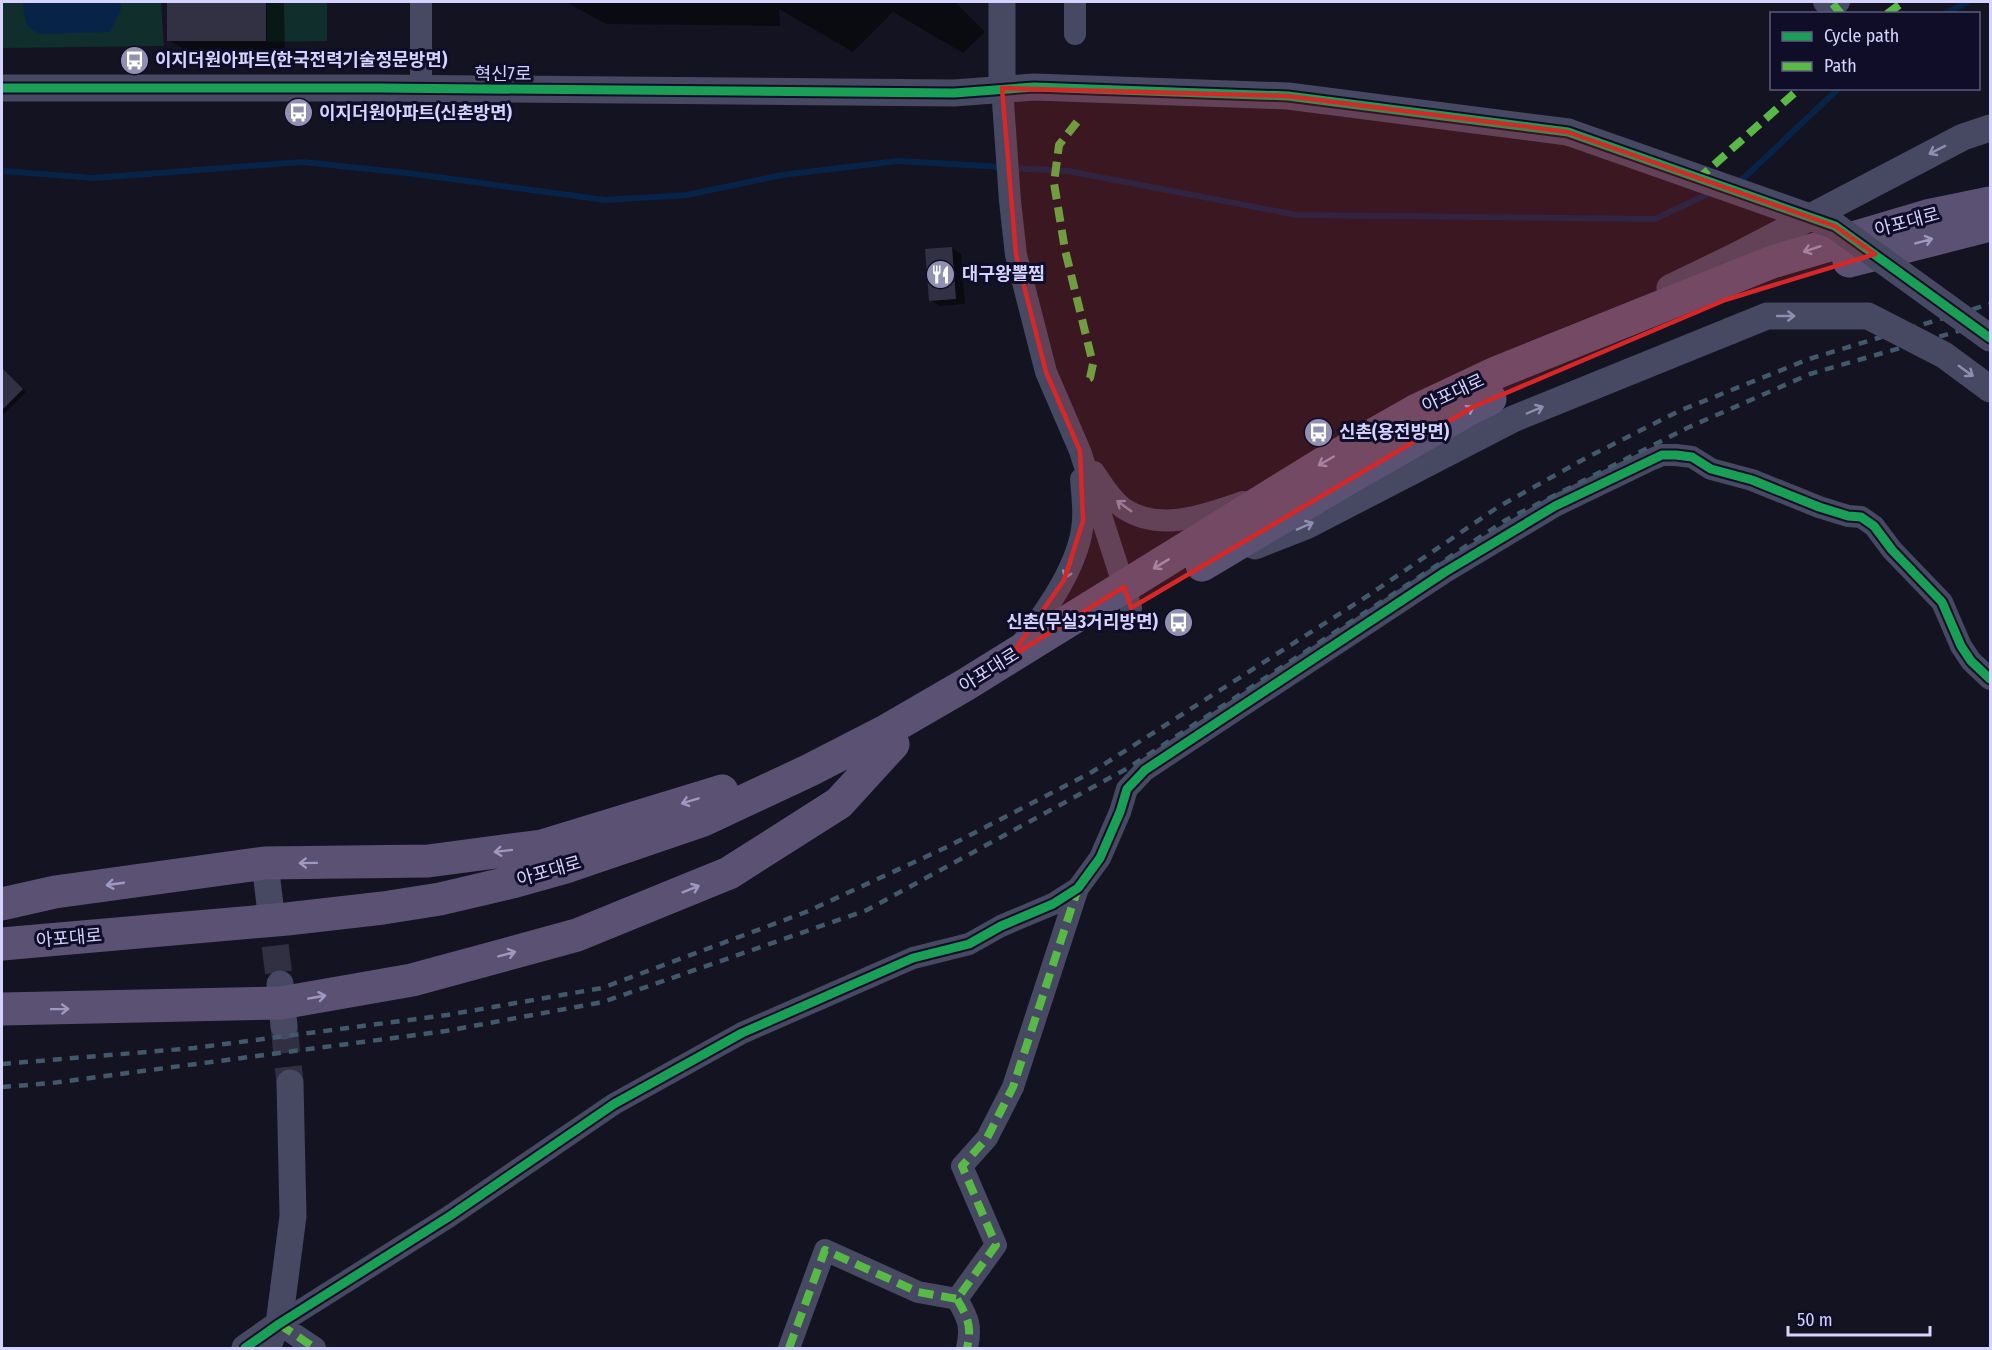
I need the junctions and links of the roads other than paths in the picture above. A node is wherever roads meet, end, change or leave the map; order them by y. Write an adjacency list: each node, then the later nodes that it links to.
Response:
1 (422, 2): 9 (street)
2 (1002, 2): 8 (street)
3 (1075, 2): 6 (street)
4 (1824, 2): 5 (street)
5 (1839, 2)
6 (1075, 34)
7 (3, 88): 9 (street, 혁신7로)
8 (1002, 88): 9 (street, 혁신7로); 13 (street, 혁신7로, bridge); 16 (street)
9 (421, 90)
10 (1990, 128): 14 (street, one-way to 14)
11 (1990, 203): 14 (main road, 아포대로, one-way to 14)
12 (1990, 225): 18 (main road, 아포대로, one-way to 12)
13 (1990, 338)
14 (1498, 372): 17 (main road, 아포대로, one-way to 17)
15 (1990, 389): 18 (street, one-way to 15, bridge)
16 (1080, 451): 17 (street, one-way to 16); 19 (street); 20 (street, one-way to 20)
17 (1280, 490): 19 (main road, 아포대로, one-way to 19)
18 (1192, 571): 19 (main road, 아포대로)
19 (1128, 598): 20 (main road, 아포대로); 22 (main road, 아포대로)
20 (1010, 657): 22 (main road, 아포대로)
21 (1990, 680): 24 (street)
22 (889, 738): 23 (main road, one-way to 23); 27 (main road, 아포대로); 28 (main road, 아포대로); 29 (main road, one-way to 22)
23 (265, 863): 25 (main road, one-way to 25); 26 (street)
24 (1078, 888): 31 (street); 32 (street)
25 (2, 904)
26 (270, 906)
27 (2, 944)
28 (2, 964)
29 (2, 1009)
30 (290, 1083): 32 (street)
31 (957, 1299): 35 (street); 36 (street)
32 (274, 1336): 33 (street); 34 (street)
33 (245, 1348)
34 (315, 1348)
35 (789, 1348)
36 (967, 1348)

